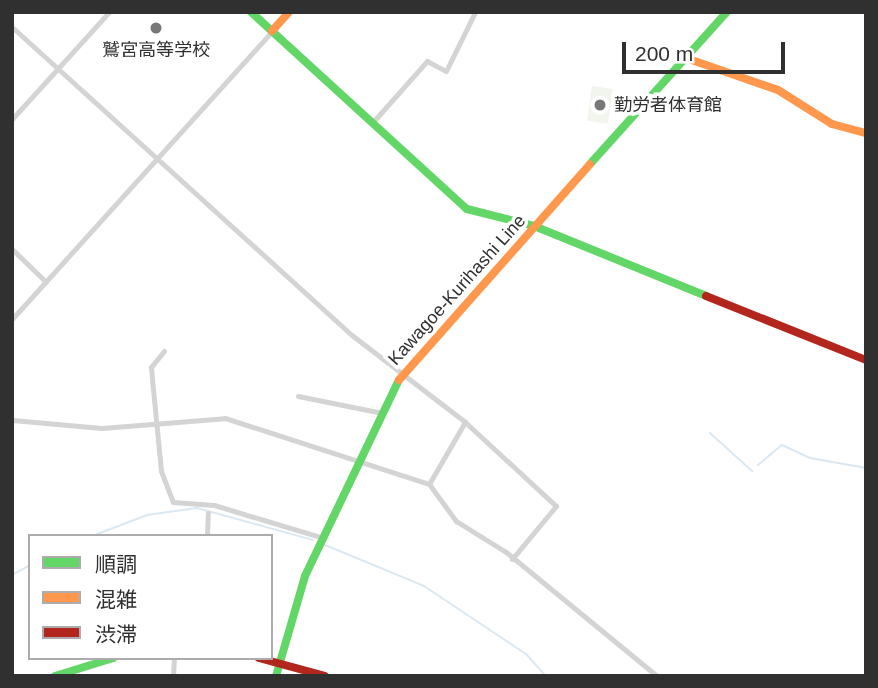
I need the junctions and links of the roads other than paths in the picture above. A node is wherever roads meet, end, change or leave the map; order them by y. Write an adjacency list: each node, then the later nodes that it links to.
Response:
1 (109, 12): 9 (street)
2 (251, 12): 7 (main road)
3 (289, 12): 7 (main road)
4 (475, 12): 11 (street)
5 (727, 12): 8 (main road, Kawagoe-Kurihashi Line)
6 (12, 27): 9 (street)
7 (272, 31): 11 (main road); 13 (street)
8 (686, 58): 12 (main road); 14 (main road, Kawagoe-Kurihashi Line)
9 (58, 67): 10 (street); 13 (street)
10 (12, 118)
11 (372, 122): 14 (main road)
12 (866, 133)
13 (157, 157): 16 (street); 20 (street)
14 (534, 226): 19 (main road); 20 (main road, Kawagoe-Kurihashi Line)
15 (12, 248): 16 (street)
16 (46, 282): 17 (street)
17 (12, 319)
18 (164, 351): 25 (street)
19 (866, 360)
20 (400, 377): 22 (main road, Kawagoe-Kurihashi Line); 24 (street)
21 (298, 396): 22 (street)
22 (382, 413): 26 (main road, Kawagoe-Kurihashi Line)
23 (12, 420): 25 (street)
24 (465, 422): 27 (street); 31 (street)
25 (157, 424): 26 (street); 30 (street)
26 (364, 463): 27 (street); 30 (main road, Kawagoe-Kurihashi Line)
27 (429, 484): 31 (street)
28 (208, 513): 29 (street)
29 (207, 534)
30 (323, 538): 34 (main road, Kawagoe-Kurihashi Line)
31 (512, 559): 38 (street)
32 (107, 660): 35 (main road)
33 (270, 660): 34 (main road)
34 (280, 662): 36 (main road, Kawagoe-Kurihashi Line); 37 (main road)
35 (55, 676)
36 (276, 676)
37 (325, 676)
38 (657, 676)

